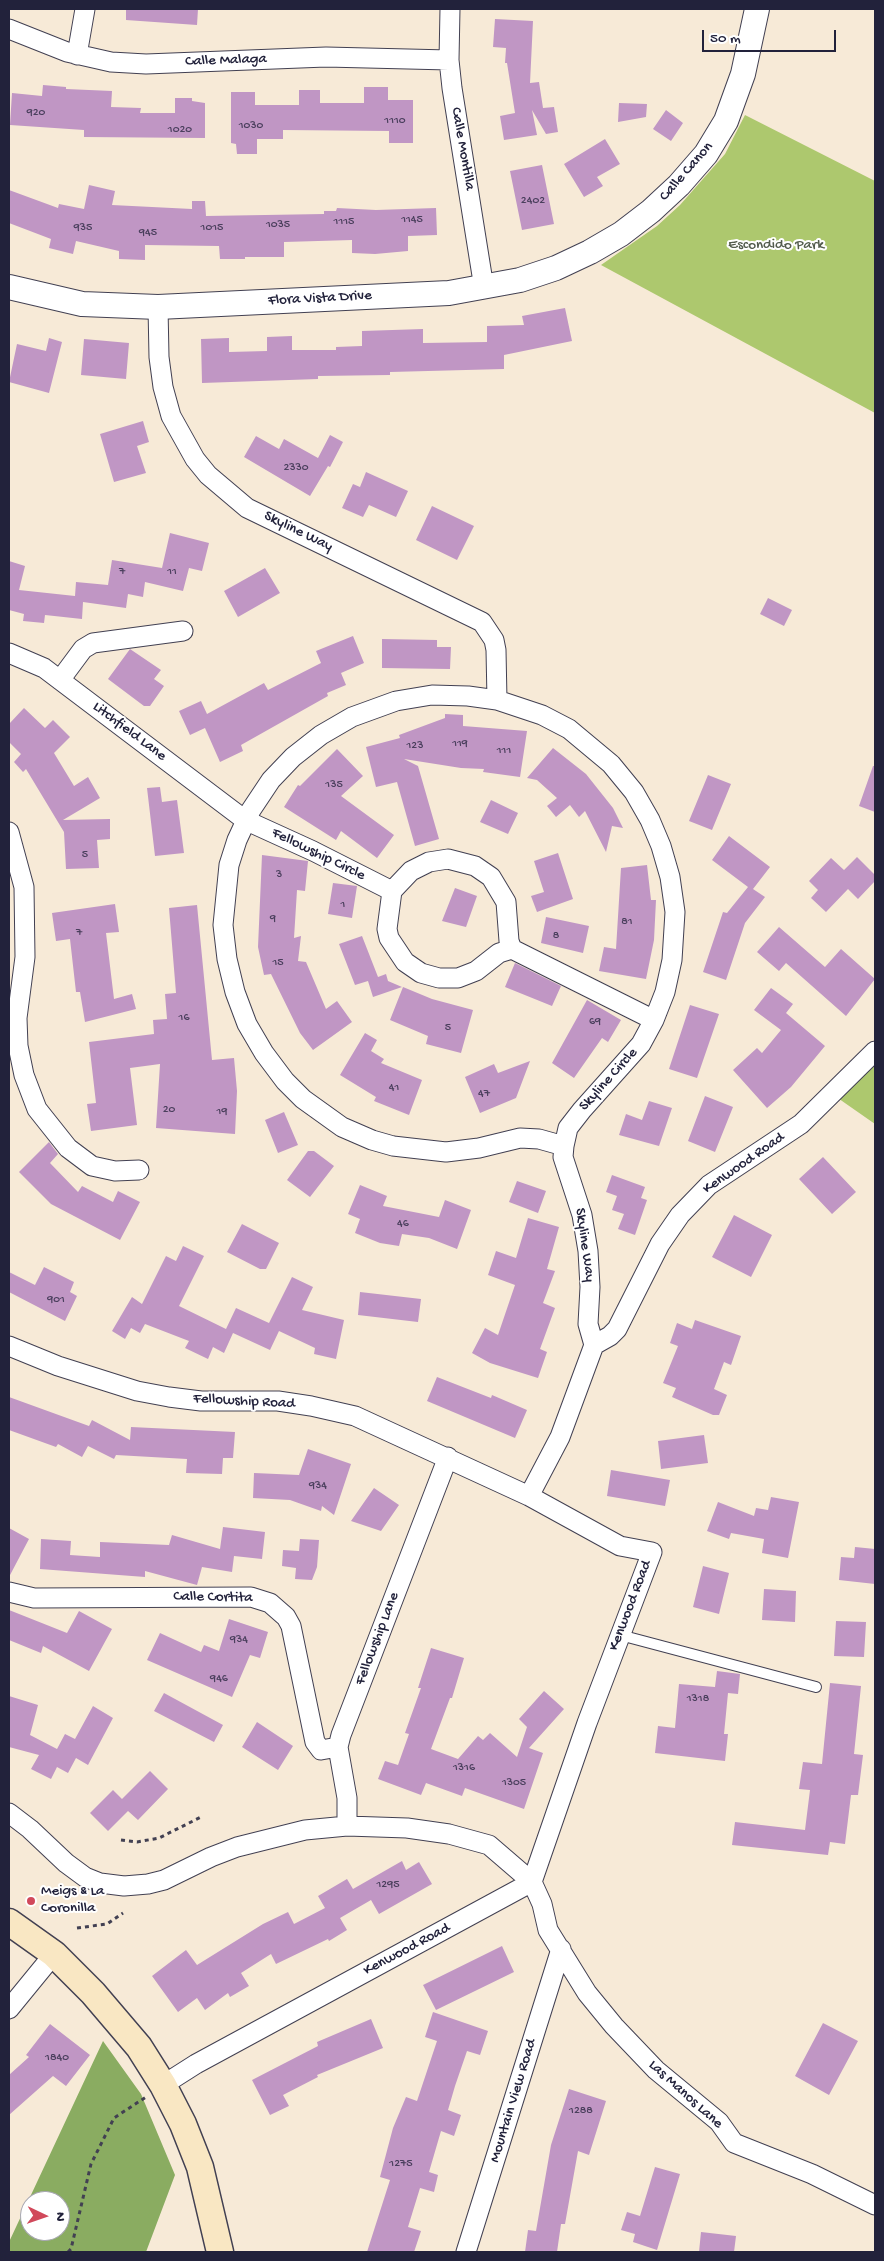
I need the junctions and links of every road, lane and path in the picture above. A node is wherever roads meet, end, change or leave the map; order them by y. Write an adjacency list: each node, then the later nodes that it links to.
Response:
1 (85, 9): 5 (street)
2 (450, 9): 6 (street, Calle Montilla)
3 (757, 9): 7 (street, Calle Canon)
4 (9, 29): 5 (street, Calle Malaga)
5 (77, 55): 6 (street, Calle Malaga)
6 (449, 60): 9 (street, Calle Montilla)
7 (621, 234): 9 (street, Flora Vista Drive)
8 (9, 288): 10 (street, Flora Vista Drive)
9 (484, 288): 10 (street, Flora Vista Drive)
10 (158, 307): 14 (street, Skyline Way)
11 (183, 631): 13 (street)
12 (9, 653): 13 (street, Litchfield Lane)
13 (60, 680): 15 (street, Litchfield Lane)
14 (497, 700): 15 (street, Skyline Circle); 19 (street, Skyline Circle)
15 (244, 820): 17 (street, Fellowship Circle); 21 (street, Skyline Circle)
16 (9, 832): 22 (street)
17 (392, 891): 18 (street); 18 (street)
18 (512, 949): 19 (street)
19 (654, 1020): 21 (street, Skyline Circle)
20 (875, 1051): 23 (street, Kenwood Road)
21 (564, 1146): 23 (street, Skyline Way)
22 (140, 1170)
23 (594, 1345): 26 (street)
24 (9, 1346): 25 (street, Fellowship Road)
25 (448, 1457): 26 (street, Fellowship Road); 30 (street, Fellowship Lane)
26 (529, 1496): 28 (street, Kenwood Road)
27 (9, 1592): 30 (street, Calle Cortita)
28 (620, 1635): 29 (lane); 35 (street, Kenwood Road)
29 (816, 1687)
30 (338, 1747): 33 (street, Fellowship Lane)
31 (9, 1813): 33 (street)
32 (201, 1817): 34 (path)
33 (347, 1826): 35 (street)
34 (121, 1840)
35 (532, 1882): 39 (street, Las Manos Lane); 42 (street, Kenwood Road)
36 (124, 1913): 38 (path)
37 (9, 1922): 40 (main road)
38 (77, 1928)
39 (562, 1949): 43 (street, Las Manos Lane); 46 (street, Mountain View Road)
40 (54, 1954): 41 (street); 42 (main road)
41 (9, 2009)
42 (156, 2090): 44 (path); 45 (main road)
43 (875, 2205)
44 (68, 2252)
45 (220, 2252)
46 (466, 2252)

